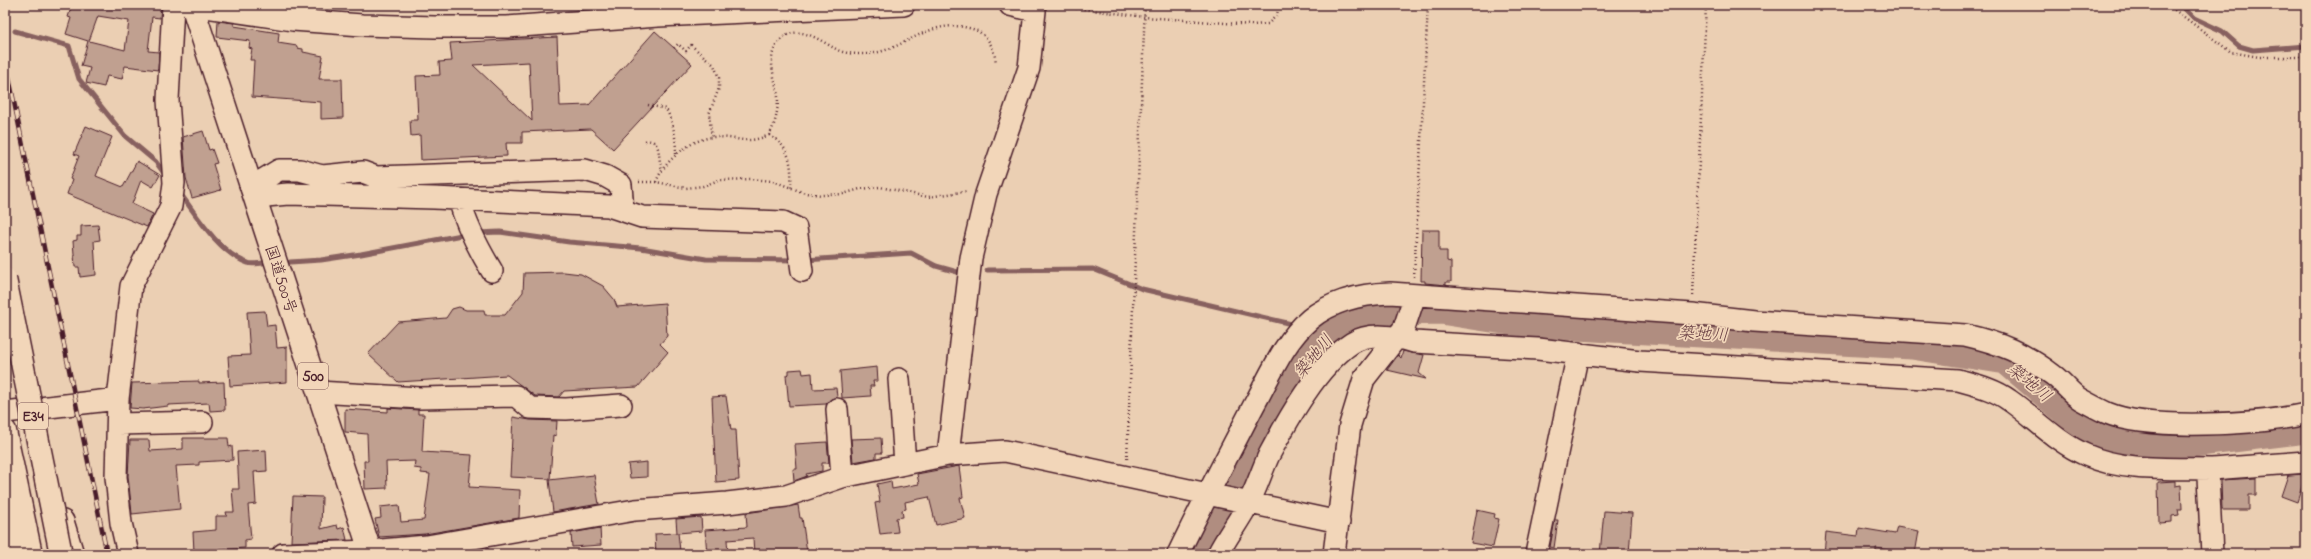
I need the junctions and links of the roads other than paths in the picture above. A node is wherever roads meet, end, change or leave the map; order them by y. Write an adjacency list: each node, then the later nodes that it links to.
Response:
1 (173, 5): 17 (street)
2 (192, 5): 5 (street); 6 (highway, 国道500号 / 500)
3 (904, 5): 5 (street)
4 (1010, 5): 26 (street)
5 (602, 12)
6 (253, 192): 7 (street); 8 (street); 16 (highway, 国道500号 / 500)
7 (459, 199): 8 (street); 9 (street)
8 (623, 211): 10 (street)
9 (492, 271)
10 (802, 271)
11 (5, 279): 22 (highway, E34, bridge)
12 (1413, 298): 13 (street); 21 (street); 32 (street)
13 (1401, 332): 14 (street); 33 (street); 34 (street)
14 (1578, 353): 29 (street); 45 (street)
15 (899, 379): 28 (street)
16 (318, 392): 18 (street); 35 (highway, 国道500号 / 500)
17 (118, 399): 20 (street); 24 (street)
18 (621, 405)
19 (837, 409): 30 (street)
20 (5, 412)
21 (2306, 414)
22 (34, 422): 38 (highway, E34, bridge); 39 (street, bridge)
23 (202, 422): 24 (street)
24 (118, 424): 40 (street)
25 (5, 431): 37 (highway, E34)
26 (948, 455): 28 (street); 32 (street)
27 (2306, 462): 29 (street)
28 (905, 464): 30 (street)
29 (2212, 469): 46 (street)
30 (842, 478): 35 (street)
31 (5, 485): 36 (street)
32 (1210, 494): 33 (street); 42 (street)
33 (1248, 502): 34 (street); 43 (street)
34 (1339, 522): 44 (street)
35 (370, 553): 41 (street)
36 (17, 554)
37 (31, 554)
38 (62, 554)
39 (73, 554)
40 (128, 554)
41 (283, 554)
42 (1178, 554)
43 (1218, 554)
44 (1334, 554)
45 (1536, 554)
46 (2212, 554)

